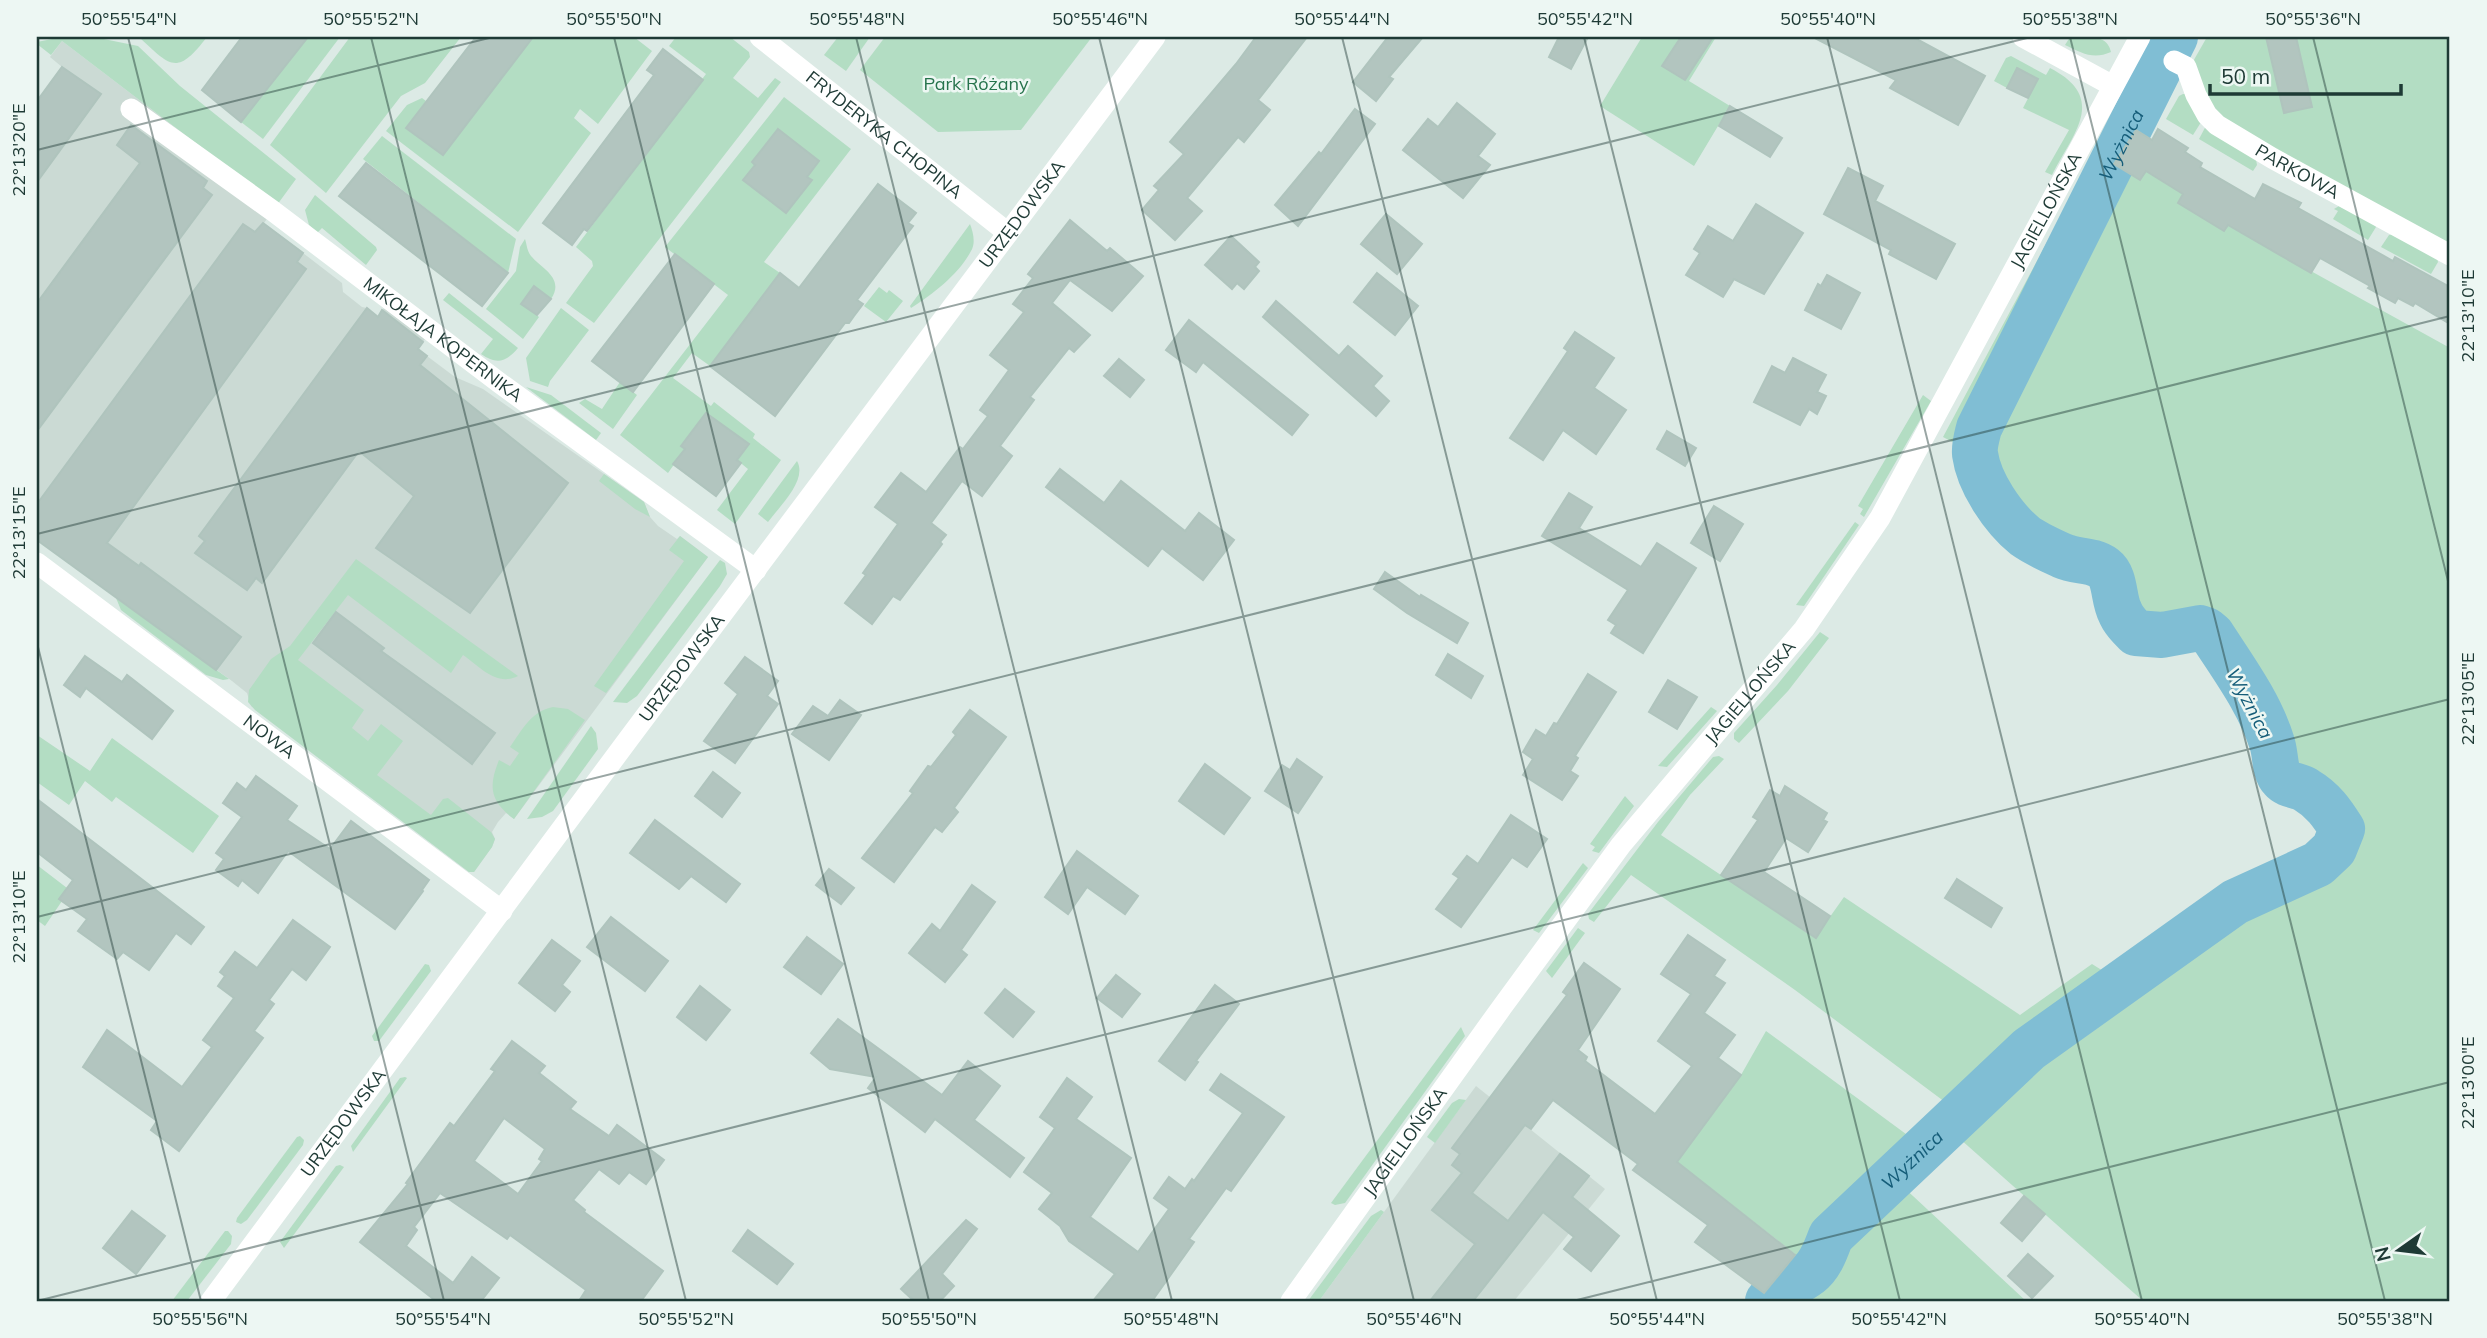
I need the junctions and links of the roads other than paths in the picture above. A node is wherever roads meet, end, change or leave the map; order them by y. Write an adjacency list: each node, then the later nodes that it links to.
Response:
1 (1154, 37): 7 (street, URZĘDOWSKA)
2 (2023, 37): 5 (street)
3 (769, 39): 7 (street, FRYDERYKA CHOPINA)
4 (2139, 39): 5 (street, JAGIELLOŃSKA); 8 (street, PARKOWA)
5 (2113, 86): 13 (street, JAGIELLOŃSKA)
6 (131, 109): 10 (street, MIKOŁAJA KOPERNIKA)
7 (1008, 233): 10 (street, URZĘDOWSKA)
8 (2450, 255)
9 (37, 563): 11 (street, NOWA)
10 (756, 570): 11 (street, URZĘDOWSKA)
11 (502, 911): 12 (street, URZĘDOWSKA)
12 (211, 1301)
13 (1291, 1301)

